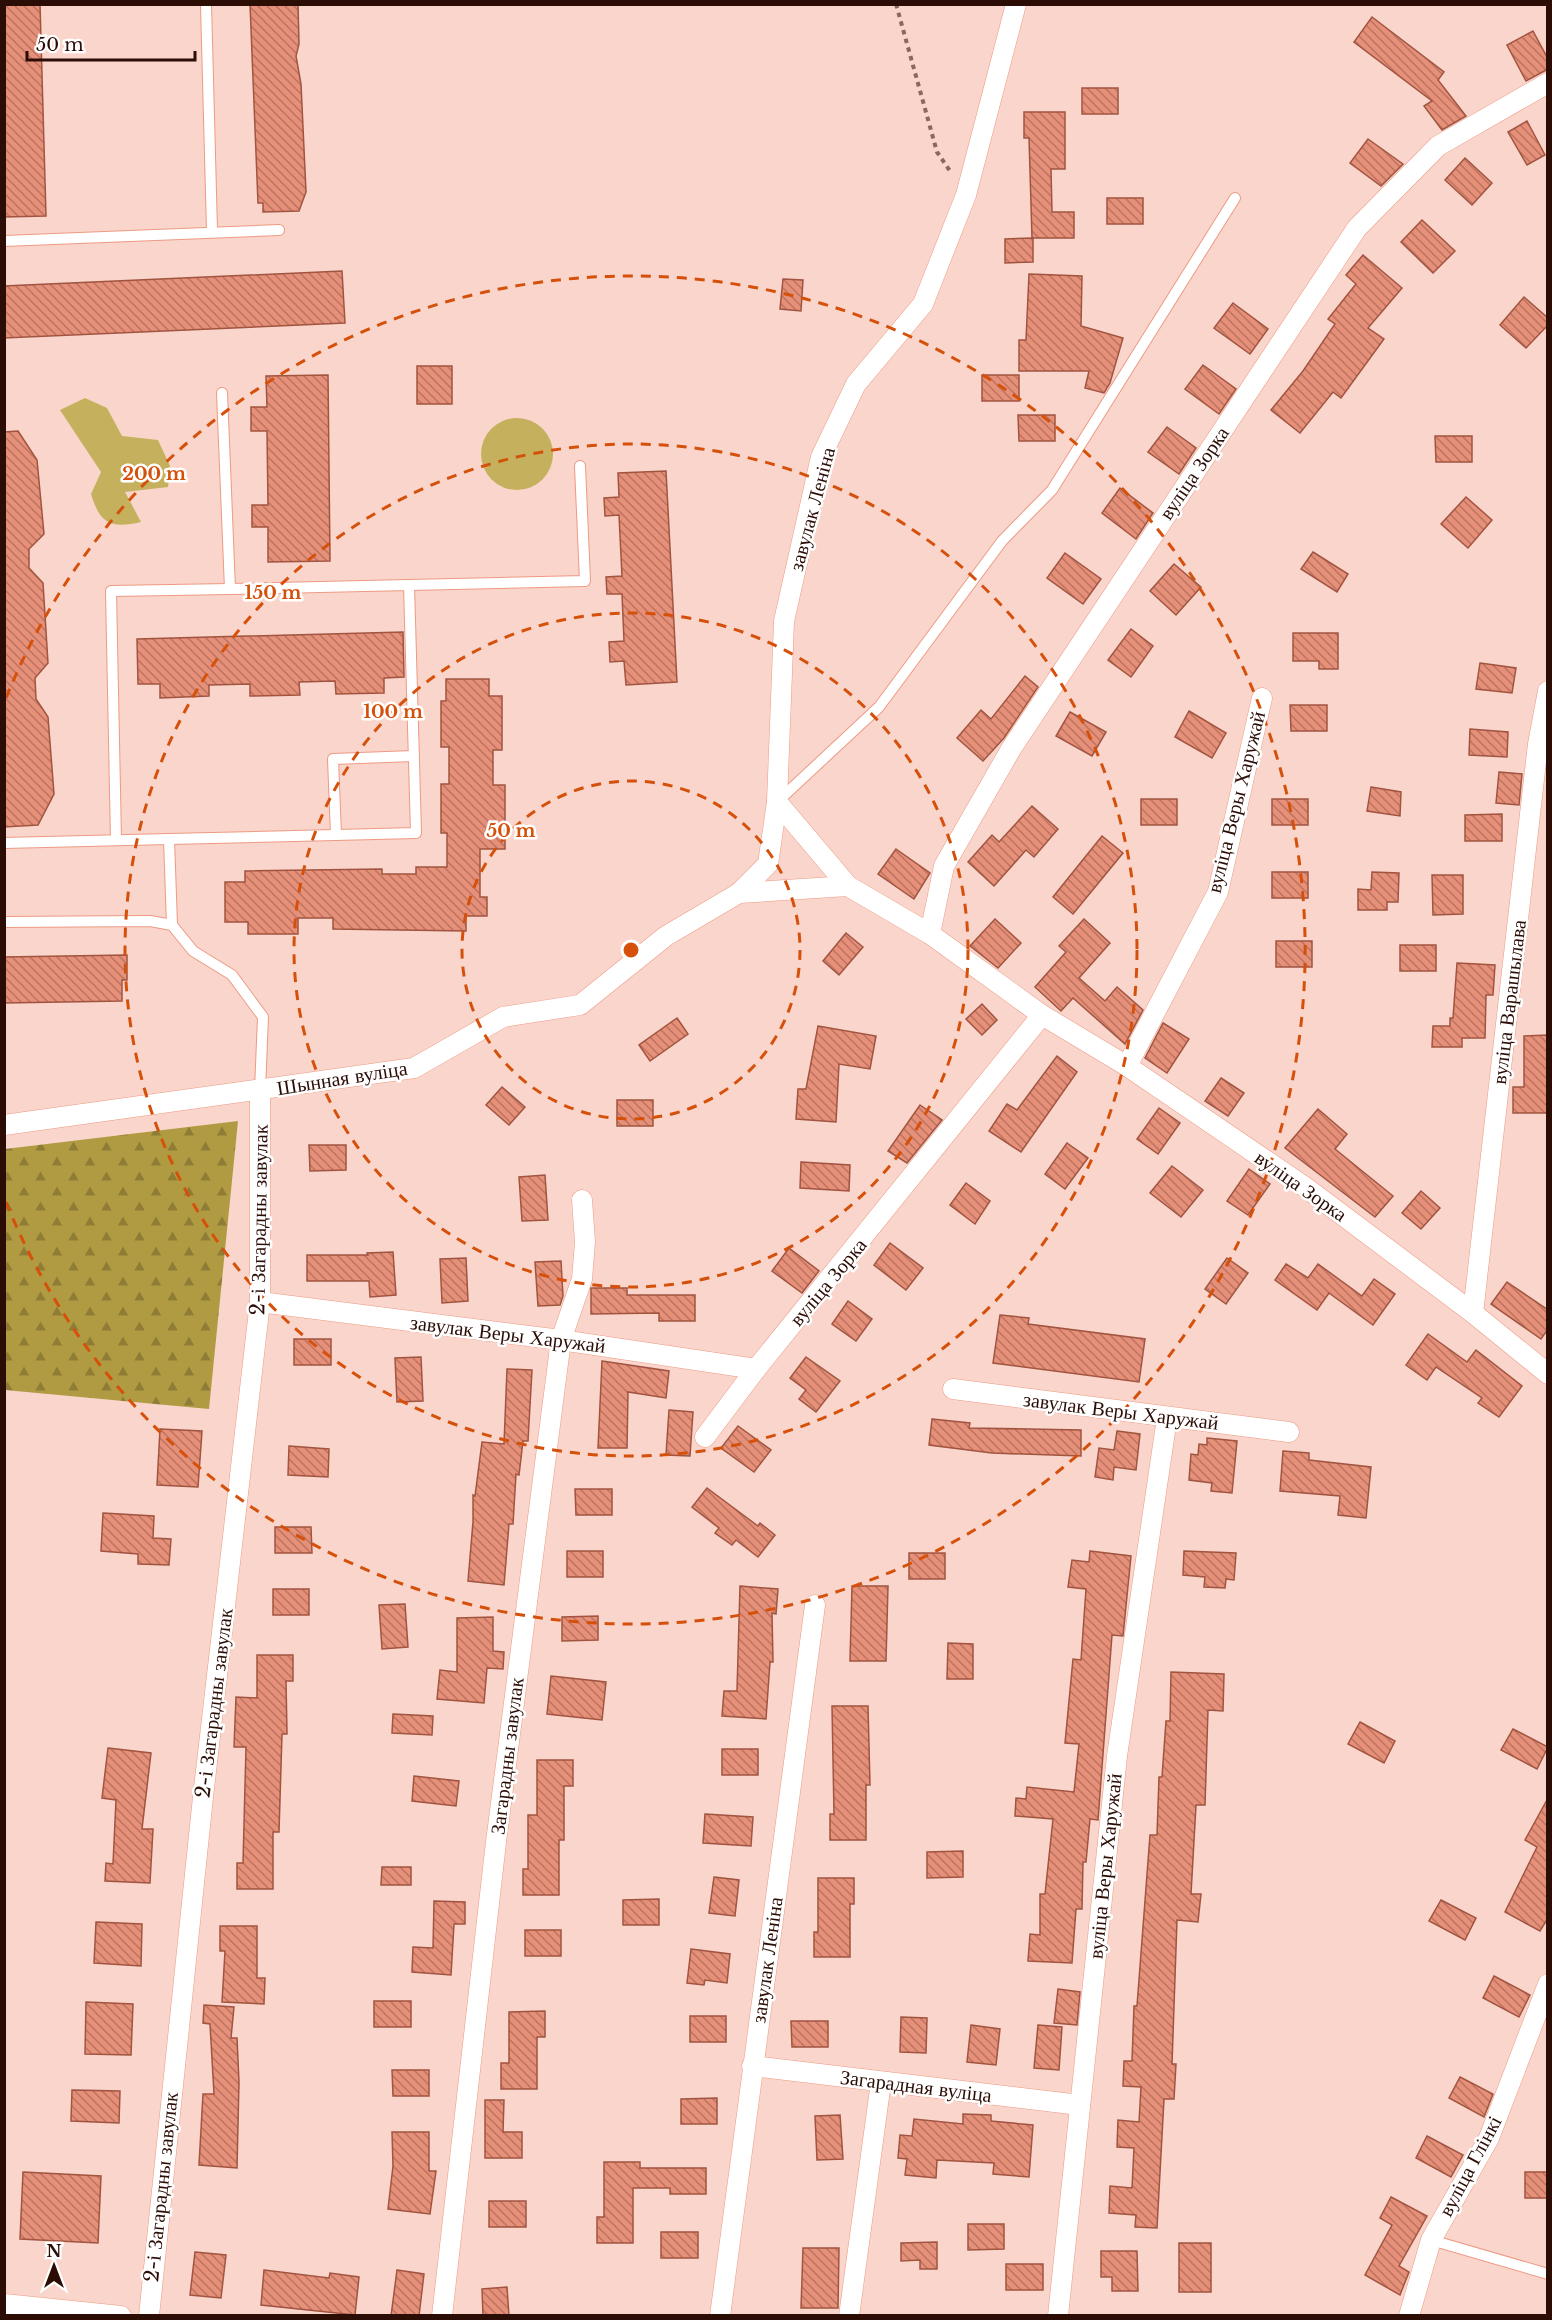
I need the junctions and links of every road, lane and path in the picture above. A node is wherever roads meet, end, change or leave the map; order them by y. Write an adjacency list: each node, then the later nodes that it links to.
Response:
1 (206, 4): 8 (lane)
2 (896, 4): 5 (path)
3 (1016, 4): 5 (street, завулак Леніна)
4 (1548, 83): 27 (street, вуліца Зорка)
5 (966, 195): 18 (street, завулак Леніна)
6 (1235, 198): 18 (lane)
7 (279, 230): 8 (lane)
8 (212, 231): 9 (lane)
9 (4, 241)
10 (222, 393): 13 (lane)
11 (580, 466): 12 (lane)
12 (409, 585): 13 (lane); 17 (lane)
13 (230, 590): 21 (lane)
14 (1548, 691): 16 (street, вуліца Варашылава)
15 (1262, 698): 29 (street, вуліца Веры Харужай)
16 (1543, 743): 34 (street, вуліца Варашылава)
17 (414, 756): 19 (lane); 19 (lane)
18 (777, 802): 23 (street); 24 (street, завулак Леніна)
19 (336, 835): 20 (lane)
20 (169, 839): 21 (lane); 26 (lane)
21 (116, 840): 22 (lane)
22 (4, 843)
23 (848, 886): 24 (street, Шынная вуліца); 27 (street, вуліца Зорка)
24 (739, 893): 30 (street, Шынная вуліца)
25 (4, 922): 26 (lane)
26 (172, 925): 30 (lane)
27 (930, 934): 28 (street, вуліца Зорка)
28 (1042, 1015): 29 (street, вуліца Зорка); 36 (street, вуліца Зорка)
29 (1127, 1066): 34 (street, вуліца Зорка)
30 (260, 1090): 31 (street, Шынная вуліца); 33 (street, 2-і Загарадны завулак)
31 (4, 1125)
32 (582, 1200): 35 (street, Загарадны завулак)
33 (260, 1302): 35 (street, завулак Веры Харужай); 51 (street, 2-і Загарадны завулак)
34 (1473, 1313): 37 (street, вуліца Зорка)
35 (561, 1340): 36 (street, завулак Веры Харужай); 52 (street, Загарадны завулак)
36 (756, 1369): 41 (street, вуліца Зорка)
37 (1548, 1374)
38 (953, 1389): 39 (street, завулак Веры Харужай)
39 (1167, 1418): 40 (street, завулак Веры Харужай); 46 (street, вуліца Веры Харужай)
40 (1289, 1432)
41 (705, 1437)
42 (814, 1605): 44 (street, завулак Леніна)
43 (1548, 1984): 47 (street, вуліца Глінкі)
44 (752, 2066): 45 (street, Загарадная вуліца); 53 (street, завулак Леніна)
45 (881, 2082): 46 (street, Загарадная вуліца); 54 (street)
46 (1080, 2105): 55 (street, вуліца Веры Харужай)
47 (1431, 2240): 48 (lane); 56 (street, вуліца Глінкі)
48 (1548, 2274)
49 (4, 2304): 50 (street)
50 (121, 2316)
51 (149, 2316)
52 (442, 2316)
53 (720, 2316)
54 (849, 2316)
55 (1058, 2316)
56 (1409, 2316)

